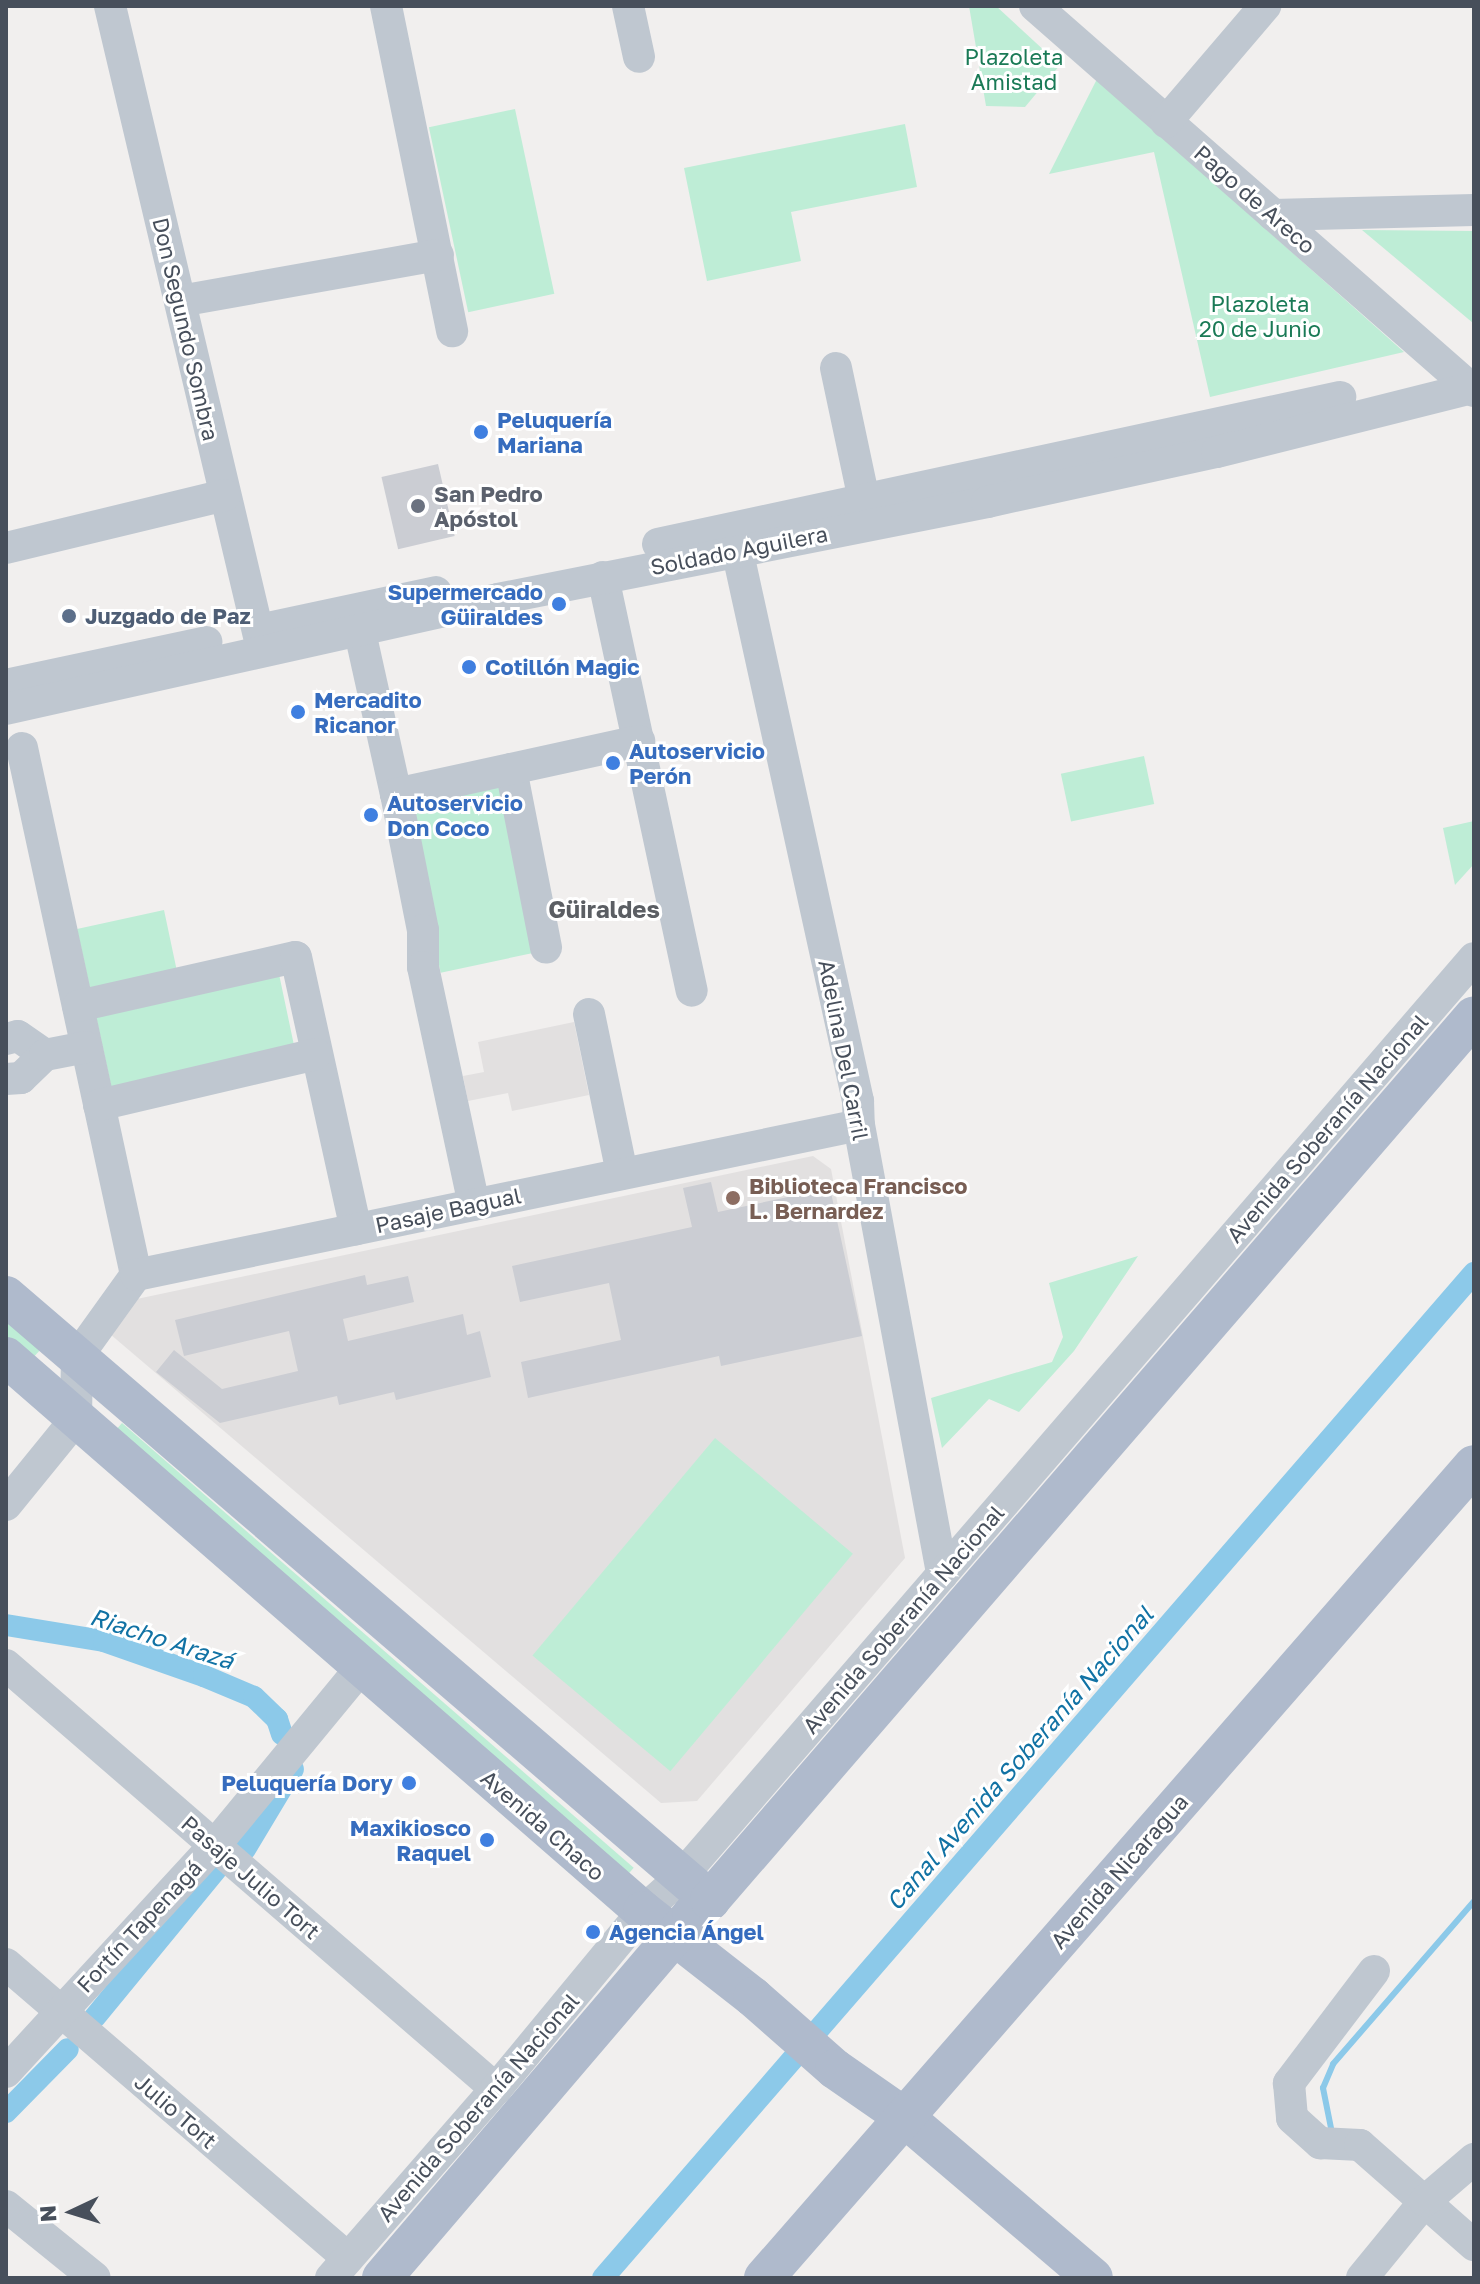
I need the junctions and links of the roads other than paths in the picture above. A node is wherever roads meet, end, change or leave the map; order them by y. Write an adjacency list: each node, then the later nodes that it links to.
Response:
1 (110, 6): 11 (street, Don Segundo Sombra)
2 (386, 6): 10 (street)
3 (628, 6): 6 (street)
4 (1035, 6): 7 (street, Pago de Areco)
5 (1265, 6): 7 (street)
6 (639, 57)
7 (1166, 122): 9 (street, Pago de Areco)
8 (1474, 210): 9 (street)
9 (1273, 215): 14 (street, Pago de Areco)
10 (438, 255): 11 (street); 12 (street)
11 (180, 301): 15 (street, Don Segundo Sombra)
12 (452, 331)
13 (836, 368): 16 (street)
14 (1470, 379): 16 (street, Soldado Aguilera); 17 (street, Soldado Aguilera)
15 (225, 495): 18 (street); 22 (street, Don Segundo Sombra)
16 (864, 500): 17 (street, Soldado Aguilera)
17 (735, 539): 19 (street, Soldado Aguilera); 20 (street, Soldado Aguilera); 40 (street, Adelina Del Carril)
18 (6, 548)
19 (603, 577): 20 (street, Soldado Aguilera); 24 (street)
20 (515, 585): 21 (street, Soldado Aguilera); 22 (street, Soldado Aguilera)
21 (360, 632): 22 (street, Soldado Aguilera); 27 (street)
22 (260, 641): 23 (street, Soldado Aguilera)
23 (9, 688)
24 (639, 741): 26 (street); 30 (street)
25 (22, 748): 31 (street)
26 (511, 769): 27 (street); 28 (street)
27 (396, 794): 42 (street)
28 (546, 948)
29 (1474, 958): 51 (street, Avenida Soberanía Nacional)
30 (692, 991)
31 (78, 1006): 35 (street); 36 (street)
32 (589, 1014): 41 (street)
33 (1474, 1016): 55 (main road, Avenida Soberanía Nacional)
34 (6, 1039): 37 (street)
35 (86, 1047): 37 (street); 39 (street)
36 (316, 1054): 39 (street); 43 (street)
37 (45, 1055): 38 (street)
38 (6, 1079)
39 (99, 1105): 44 (street)
40 (859, 1125): 41 (street, Pasaje Bagual); 51 (street, Adelina Del Carril)
41 (622, 1174): 42 (street, Pasaje Bagual)
42 (474, 1205): 43 (street, Pasaje Bagual)
43 (356, 1229): 44 (street, Pasaje Bagual)
44 (136, 1275): 47 (street)
45 (6, 1296): 47 (main road)
46 (6, 1357): 48 (main road, Avenida Chaco)
47 (77, 1357): 48 (street); 55 (main road)
48 (76, 1419): 50 (street); 53 (main road, Avenida Chaco)
49 (1474, 1465): 63 (main road, Avenida Nicaragua)
50 (6, 1505)
51 (942, 1574): 55 (street, Avenida Soberanía Nacional)
52 (6, 1665): 54 (street, Pasaje Julio Tort)
53 (361, 1668): 54 (street, Fortín Tapenagá); 56 (main road, Avenida Chaco)
54 (215, 1845): 60 (street, Fortín Tapenagá); 62 (street, Pasaje Julio Tort)
55 (695, 1889): 56 (street, Avenida Soberanía Nacional); 57 (main road, Avenida Soberanía Nacional)
56 (643, 1911): 57 (main road, Avenida Chaco); 62 (street, Avenida Soberanía Nacional)
57 (675, 1935): 63 (main road, Avenida Chaco); 70 (main road, Avenida Soberanía Nacional)
58 (6, 1964): 60 (street, Julio Tort)
59 (1374, 1971): 65 (street)
60 (59, 2011): 61 (street, Fortín Tapenagá); 68 (street, Julio Tort)
61 (6, 2072)
62 (496, 2089): 68 (street, Avenida Soberanía Nacional)
63 (904, 2117): 71 (main road, Avenida Nicaragua); 72 (main road, Avenida Chaco)
64 (1474, 2159): 65 (street)
65 (1425, 2201): 67 (street); 73 (street)
66 (6, 2206): 69 (street)
67 (1474, 2245)
68 (339, 2268)
69 (95, 2278)
70 (382, 2278)
71 (764, 2278)
72 (1093, 2278)
73 (1362, 2278)

